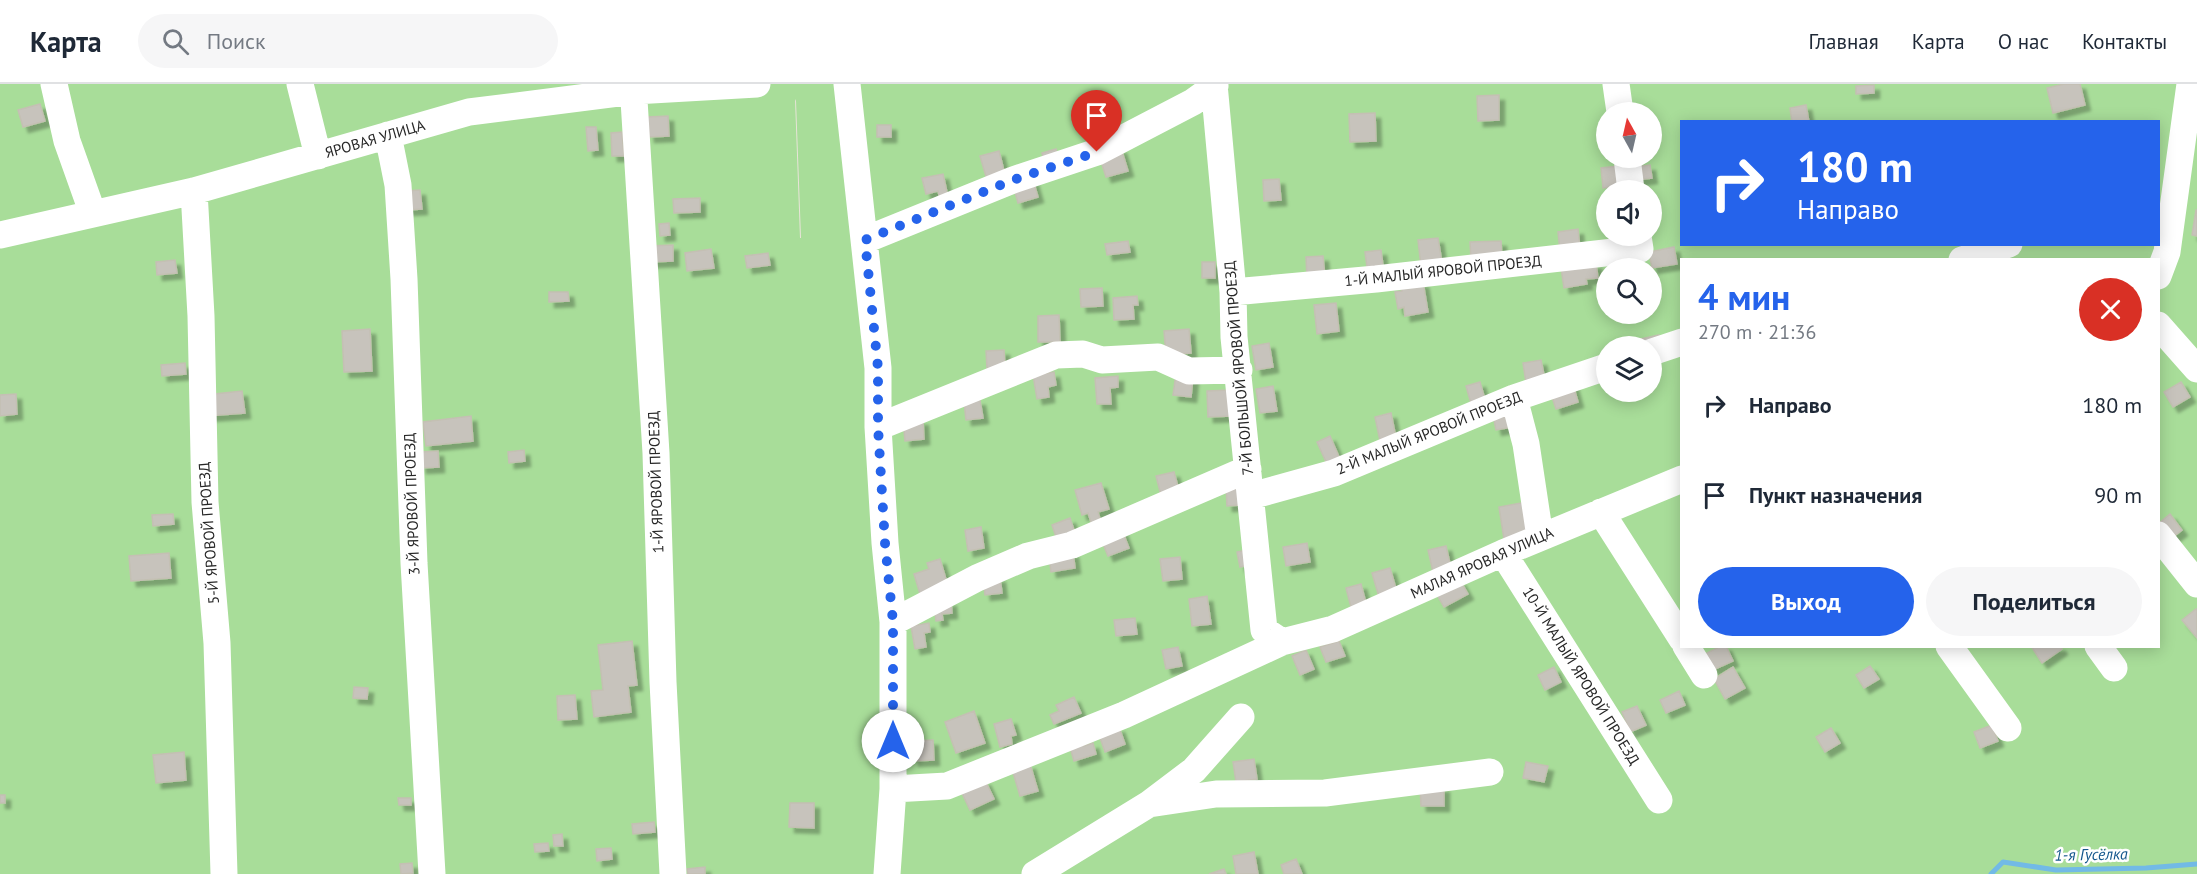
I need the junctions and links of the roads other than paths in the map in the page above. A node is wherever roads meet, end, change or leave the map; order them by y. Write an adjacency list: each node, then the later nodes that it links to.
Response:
1 (54, 84): 15 (street)
2 (300, 84): 12 (street)
3 (757, 84): 8 (street, ЯРОВАЯ УЛИЦА)
4 (847, 84): 17 (street)
5 (1616, 84): 10 (street)
6 (2190, 84): 13 (street)
7 (1214, 85): 17 (street); 22 (street, 7-Й БОЛЬШОЙ ЯРОВОЙ ПРОЕЗД)
8 (633, 88): 9 (street, ЯРОВАЯ УЛИЦА); 55 (street, 1-Й ЯРОВОЙ ПРОЕЗД)
9 (505, 95): 11 (street, ЯРОВАЯ УЛИЦА)
10 (1619, 102)
11 (388, 135): 12 (street, ЯРОВАЯ УЛИЦА); 54 (street, 3-Й ЯРОВОЙ ПРОЕЗД)
12 (318, 156): 14 (street, ЯРОВАЯ УЛИЦА)
13 (2167, 185): 21 (street)
14 (194, 191): 15 (street, ЯРОВАЯ УЛИЦА); 53 (street, 5-Й ЯРОВОЙ ПРОЕЗД)
15 (93, 214): 16 (street, ЯРОВАЯ УЛИЦА)
16 (0, 235)
17 (865, 240): 30 (street)
18 (1640, 246): 22 (street, 1-Й МАЛЫЙ ЯРОВОЙ ПРОЕЗД)
19 (2003, 246): 20 (street)
20 (1968, 258)
21 (2160, 271)
22 (1233, 292): 27 (street, 7-Й БОЛЬШОЙ ЯРОВОЙ ПРОЕЗД)
23 (2160, 327): 26 (street)
24 (1680, 343): 25 (street)
25 (1662, 349)
26 (2197, 369)
27 (1239, 370): 30 (street); 31 (street, 7-Й БОЛЬШОЙ ЯРОВОЙ ПРОЕЗД)
28 (1596, 370): 29 (street, 2-Й МАЛЫЙ ЯРОВОЙ ПРОЕЗД)
29 (1514, 398): 33 (street, 2-Й МАЛЫЙ ЯРОВОЙ ПРОЕЗД); 35 (street)
30 (878, 427): 39 (street)
31 (1248, 469): 33 (street, 7-Й БОЛЬШОЙ ЯРОВОЙ ПРОЕЗД); 39 (street)
32 (1680, 480): 34 (street, МАЛАЯ ЯРОВАЯ УЛИЦА)
33 (1251, 496): 41 (street, 7-Й БОЛЬШОЙ ЯРОВОЙ ПРОЕЗД)
34 (1601, 512): 35 (street, МАЛАЯ ЯРОВАЯ УЛИЦА); 40 (street)
35 (1540, 537): 37 (street, МАЛАЯ ЯРОВАЯ УЛИЦА)
36 (2160, 538): 38 (street)
37 (1503, 552): 41 (street, МАЛАЯ ЯРОВАЯ УЛИЦА); 51 (street, 10-Й МАЛЫЙ ЯРОВОЙ ПРОЕЗД)
38 (2197, 584)
39 (893, 622): 50 (street)
40 (1680, 636)
41 (1282, 642): 50 (street, МАЛАЯ ЯРОВАЯ УЛИЦА)
42 (1687, 648): 46 (street)
43 (1950, 648): 48 (street)
44 (2099, 648): 45 (street)
45 (2114, 668)
46 (1704, 675)
47 (1241, 717): 52 (street)
48 (2008, 728)
49 (1490, 772): 52 (street)
50 (893, 789): 56 (street)
51 (1659, 800)
52 (1149, 804): 57 (street)
53 (225, 874)
54 (432, 874)
55 (674, 874)
56 (887, 874)
57 (1035, 874)

